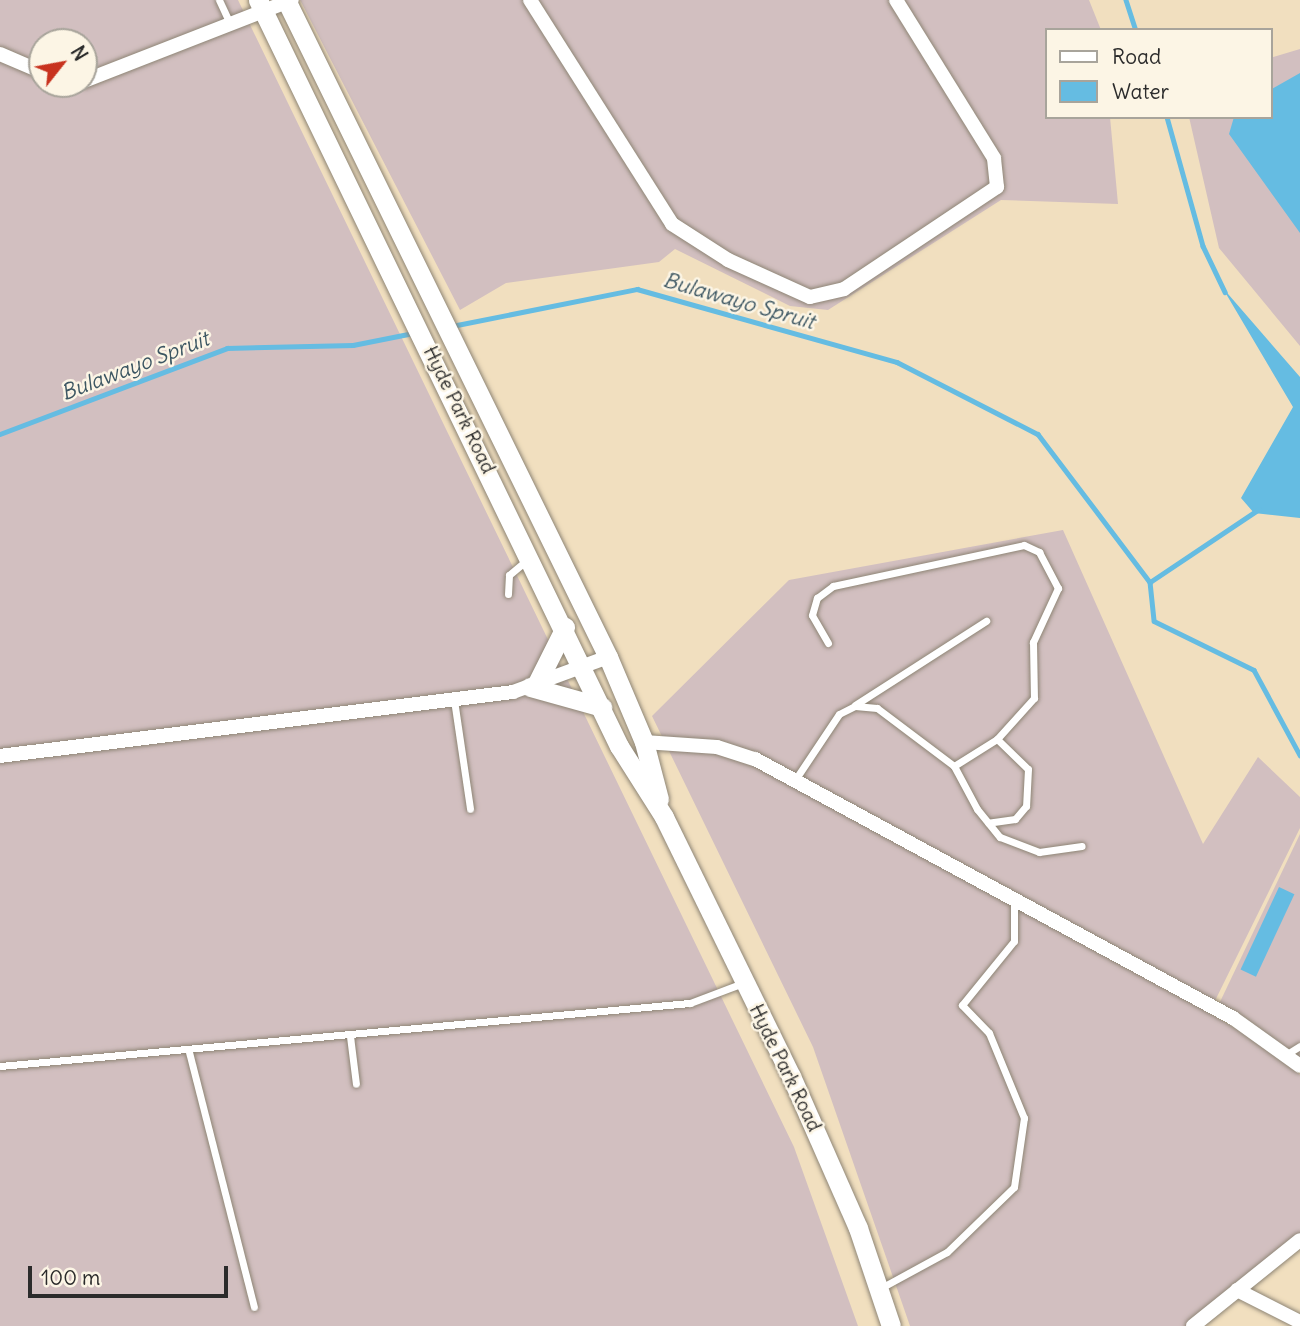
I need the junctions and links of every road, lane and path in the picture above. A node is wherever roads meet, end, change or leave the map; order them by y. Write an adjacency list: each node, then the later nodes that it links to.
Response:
1 (219, 0): 6 (lane)
2 (530, 0): 3 (street)
3 (896, 0)
4 (288, 1): 5 (street); 10 (street, Hyde Park Road)
5 (260, 5): 6 (street); 11 (street, Hyde Park Road)
6 (229, 21): 9 (street)
7 (0, 54): 8 (street)
8 (28, 66)
9 (98, 75)
10 (561, 557): 11 (street); 16 (street, Hyde Park Road)
11 (534, 564): 12 (lane); 14 (street, Hyde Park Road)
12 (508, 594)
13 (986, 621): 20 (lane)
14 (565, 627): 17 (street, Hyde Park Road); 18 (street)
15 (828, 643): 22 (lane)
16 (608, 657): 17 (street); 23 (street, Hyde Park Road)
17 (584, 666): 18 (street); 21 (street, Hyde Park Road)
18 (533, 686): 19 (street); 21 (street)
19 (454, 699): 24 (street); 27 (lane)
20 (855, 706): 25 (lane); 26 (lane)
21 (602, 707): 28 (street, Hyde Park Road)
22 (997, 739): 25 (lane); 29 (lane)
23 (644, 742): 26 (street); 28 (street, Hyde Park Road)
24 (0, 755)
25 (954, 766): 29 (lane)
26 (794, 780): 31 (street)
27 (470, 809)
28 (664, 817): 32 (street, Hyde Park Road)
29 (988, 823): 30 (lane)
30 (1082, 846)
31 (1014, 899): 34 (street); 40 (lane)
32 (743, 983): 33 (lane); 40 (street, Hyde Park Road)
33 (350, 1036): 35 (lane); 38 (lane)
34 (1294, 1050): 37 (street)
35 (189, 1052): 36 (lane); 42 (lane)
36 (0, 1066)
37 (1300, 1066)
38 (356, 1084)
39 (1300, 1240): 41 (street)
40 (879, 1289): 44 (street, Hyde Park Road)
41 (1237, 1290): 43 (street); 45 (street)
42 (254, 1307)
43 (1300, 1322)
44 (891, 1326)
45 (1193, 1326)

